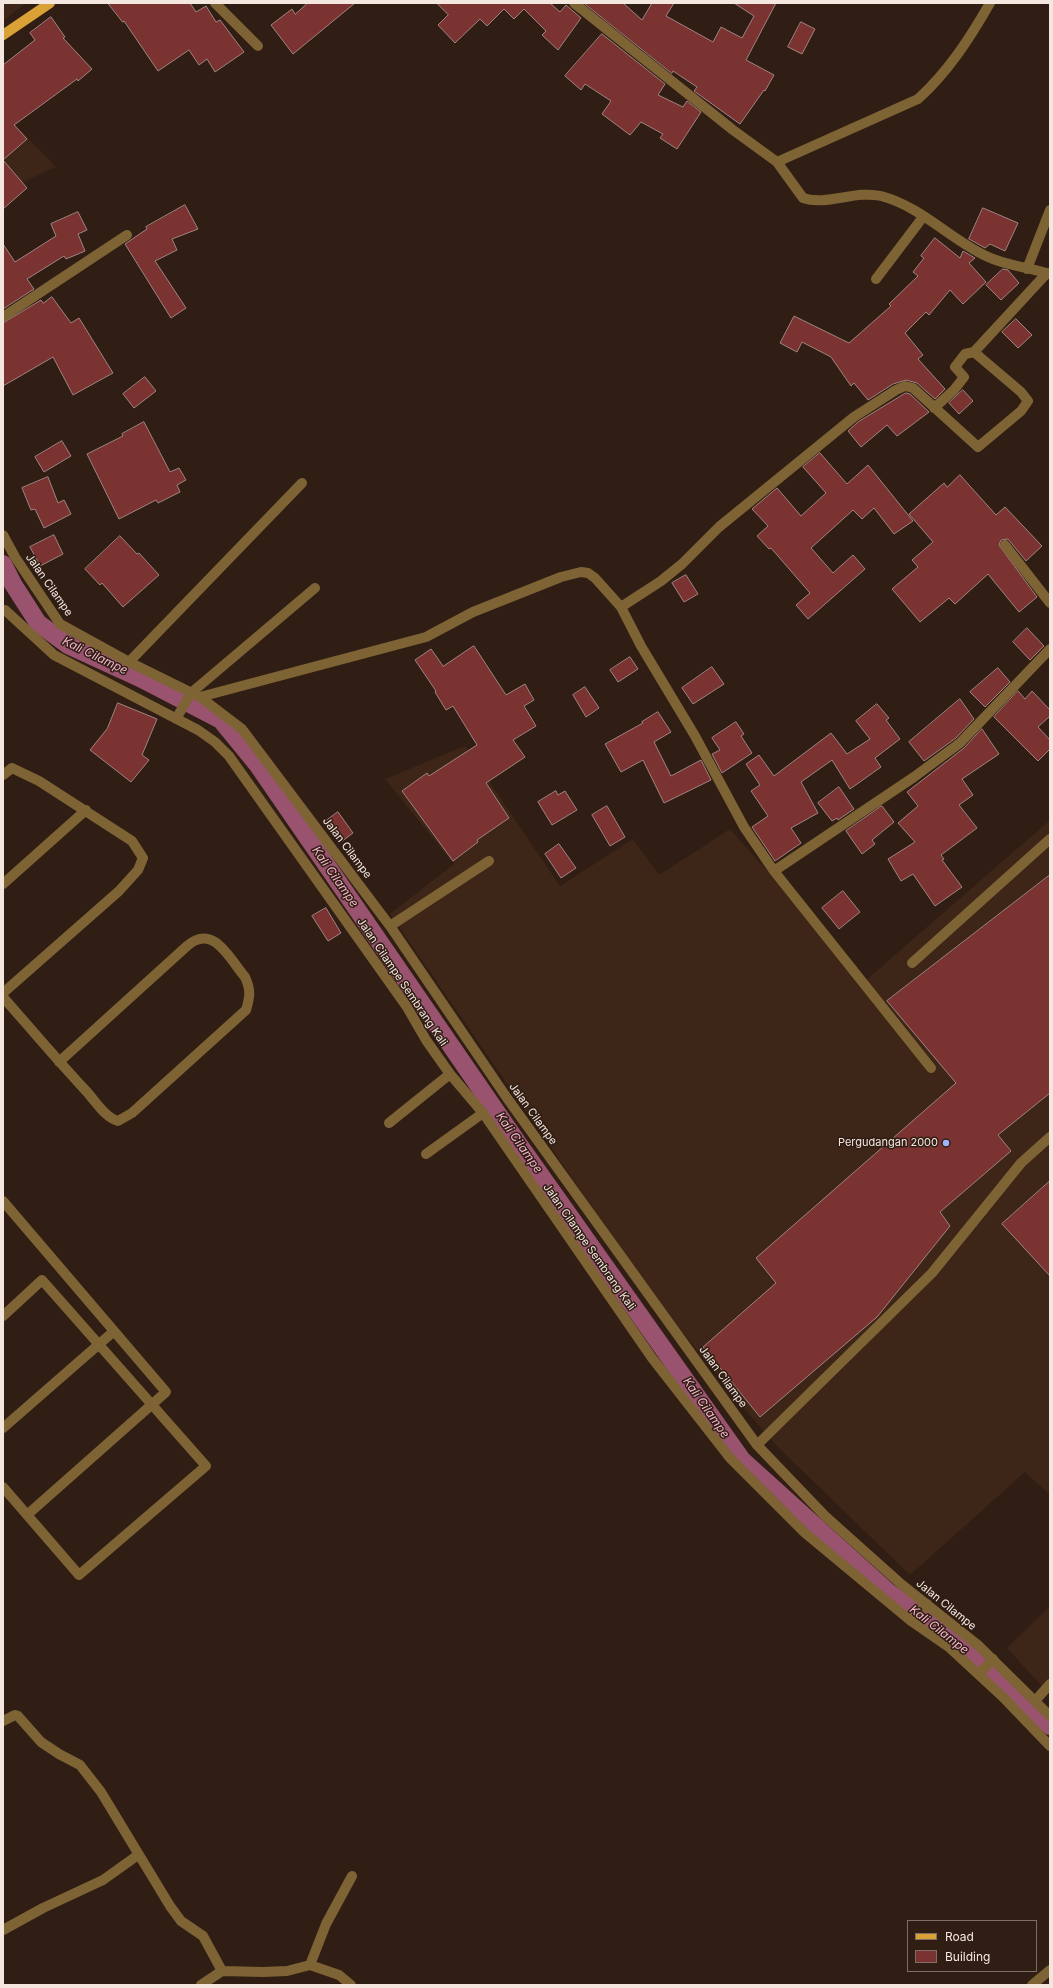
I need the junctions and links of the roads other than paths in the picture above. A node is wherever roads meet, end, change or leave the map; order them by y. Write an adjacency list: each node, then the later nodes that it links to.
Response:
1 (50, 3): 5 (main road)
2 (215, 3): 6 (street)
3 (574, 3): 7 (street)
4 (990, 3): 7 (street)
5 (3, 36)
6 (258, 46)
7 (777, 162): 9 (street)
8 (1050, 210): 11 (street)
9 (923, 217): 11 (street); 13 (street)
10 (127, 235): 14 (street)
11 (1027, 269): 12 (street)
12 (1049, 274): 15 (street)
13 (876, 280)
14 (3, 317)
15 (974, 352): 16 (street); 16 (street)
16 (934, 408): 22 (street)
17 (302, 483): 25 (street)
18 (3, 535): 25 (street, Jalan Cilampe)
19 (1005, 545): 21 (street)
20 (315, 588): 26 (street)
21 (1050, 603)
22 (621, 607): 26 (street); 32 (street)
23 (5, 610): 27 (street, Jalan Cilampe Sembrang Kali)
24 (1050, 649): 32 (street)
25 (129, 662): 26 (street, Jalan Cilampe)
26 (196, 695): 27 (street); 34 (street, Jalan Cilampe)
27 (176, 719): 40 (street, Jalan Cilampe Sembrang Kali)
28 (3, 775): 29 (street)
29 (86, 810): 33 (street); 36 (street)
30 (1050, 840): 35 (street)
31 (489, 860): 34 (street)
32 (774, 872): 39 (street)
33 (3, 884)
34 (390, 926): 51 (street, Jalan Cilampe)
35 (912, 962)
36 (3, 993)
37 (3, 997): 38 (street)
38 (59, 1062): 38 (street)
39 (931, 1068)
40 (450, 1074): 41 (street, Jalan Cilampe Sembrang Kali); 42 (street)
41 (483, 1113): 44 (street); 55 (street, Jalan Cilampe Sembrang Kali)
42 (389, 1123)
43 (1050, 1137): 51 (street)
44 (426, 1154)
45 (3, 1201): 47 (street)
46 (3, 1316): 48 (street)
47 (113, 1332): 48 (street); 49 (street)
48 (98, 1344): 49 (street); 50 (street)
49 (152, 1405): 53 (street); 53 (street)
50 (3, 1428)
51 (757, 1445): 54 (street, Jalan Cilampe)
52 (3, 1487): 53 (street)
53 (27, 1515)
54 (926, 1605): 55 (street); 56 (street, Jalan Cilampe)
55 (913, 1620): 57 (street, Jalan Cilampe Sembrang Kali)
56 (992, 1660): 57 (street); 59 (street, Jalan Cilampe)
57 (980, 1672): 62 (street, Jalan Cilampe Sembrang Kali)
58 (1050, 1684): 59 (street)
59 (1035, 1701): 60 (street, Jalan Cilampe)
60 (1050, 1716)
61 (3, 1721): 63 (street)
62 (1050, 1746)
63 (138, 1856): 65 (street); 68 (street)
64 (352, 1876): 66 (street)
65 (3, 1930)
66 (310, 1965): 68 (street); 70 (street)
67 (1050, 1970): 71 (street)
68 (222, 1971): 69 (street)
69 (202, 1985)
70 (351, 1985)
71 (1032, 1985)

